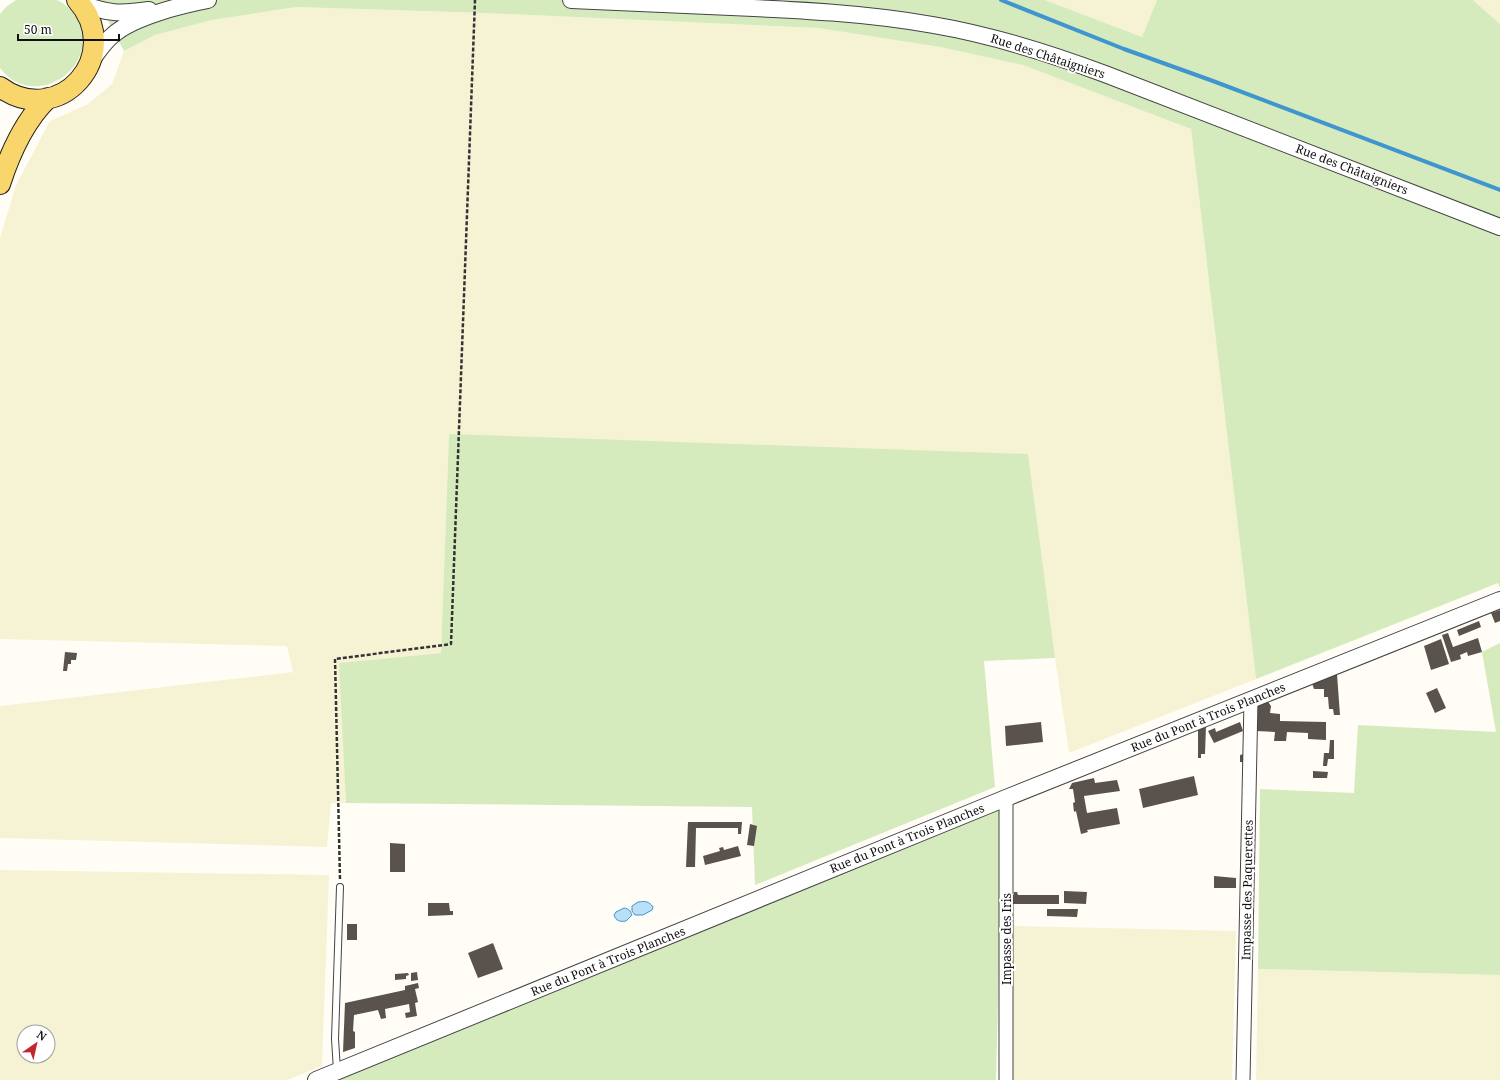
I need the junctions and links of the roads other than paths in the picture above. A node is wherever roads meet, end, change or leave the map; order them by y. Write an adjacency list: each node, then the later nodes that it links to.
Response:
1 (208, 0): 4 (street)
2 (571, 0): 9 (street, Rue des Châtaigniers)
3 (79, 2): 4 (street); 5 (main road)
4 (179, 6): 5 (street)
5 (91, 61): 7 (main road)
6 (0, 87): 7 (main road)
7 (48, 98): 8 (main road)
8 (0, 184)
9 (1500, 226)
10 (1500, 600): 11 (street, Rue du Pont à Trois Planches)
11 (1250, 700): 12 (street, Rue du Pont à Trois Planches); 17 (street, Impasse des Paquerettes)
12 (1006, 798): 14 (street, Rue du Pont à Trois Planches); 16 (street, Impasse des Iris)
13 (340, 887): 14 (lane)
14 (337, 1072): 15 (street, Rue du Pont à Trois Planches)
15 (316, 1080)
16 (1006, 1080)
17 (1243, 1080)

